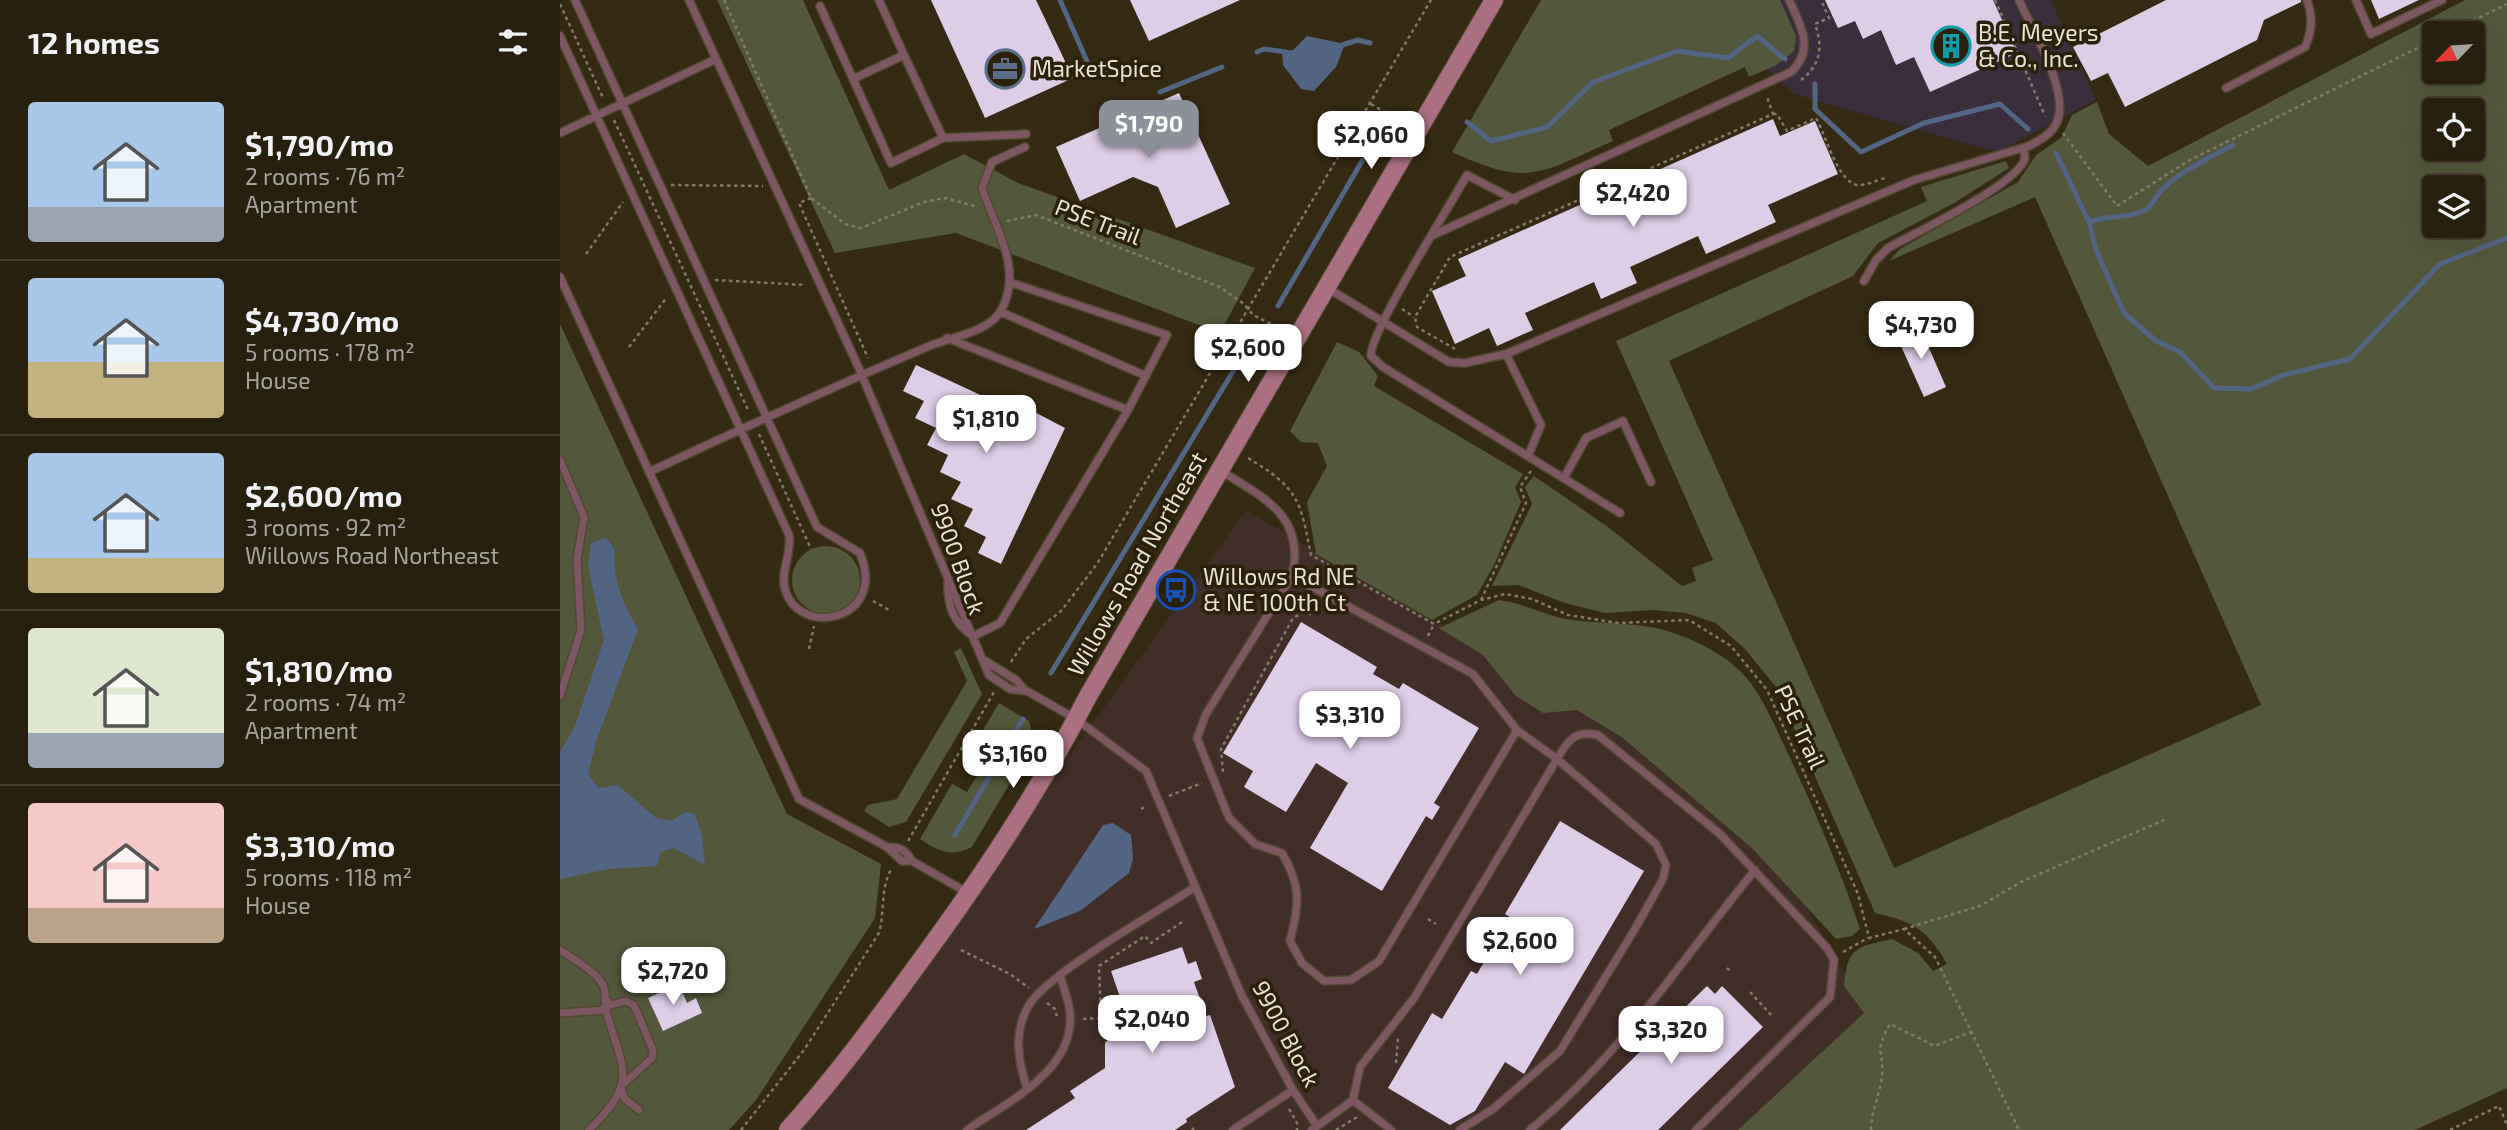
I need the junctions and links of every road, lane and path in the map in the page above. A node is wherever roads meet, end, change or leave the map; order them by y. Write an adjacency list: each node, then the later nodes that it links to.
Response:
1 (575, 0): 26 (lane)
2 (689, 0): 21 (lane, 9900 Block)
3 (724, 0): 45 (path, PSE Trail)
4 (879, 0): 20 (lane)
5 (1431, 0): 27 (path)
6 (1494, 0): 60 (main road, Willows Road Northeast)
7 (1789, 0): 46 (lane)
8 (1821, 0): 23 (path)
9 (1996, 0): 32 (path)
10 (2019, 0): 33 (lane)
11 (2307, 0): 24 (lane)
12 (2356, 0): 13 (lane)
13 (2442, 0)
14 (560, 4): 28 (path)
15 (2507, 4): 17 (path)
16 (820, 6): 22 (lane)
17 (2472, 21)
18 (560, 36): 29 (lane)
19 (2422, 46): 33 (path)
20 (904, 55): 22 (lane); 36 (lane)
21 (716, 59): 26 (lane); 43 (lane, 9900 Block)
22 (853, 79): 36 (lane)
23 (1794, 84)
24 (2226, 88)
25 (1775, 93): 30 (path)
26 (622, 102): 28 (lane); 42 (lane)
27 (1370, 103): 31 (path); 62 (path)
28 (608, 109): 29 (lane); 40 (path)
29 (596, 114): 34 (lane); 44 (lane)
30 (1773, 114): 39 (path); 64 (path)
31 (1398, 120)
32 (2045, 124)
33 (2057, 125): 38 (lane)
34 (560, 133)
35 (1026, 134): 36 (lane)
36 (943, 138)
37 (1025, 147): 48 (lane)
38 (2023, 148): 55 (lane); 70 (lane)
39 (1894, 175)
40 (640, 178): 41 (path); 44 (path)
41 (643, 184): 42 (path); 51 (path)
42 (660, 185): 43 (path); 54 (lane)
43 (774, 187): 47 (path); 59 (lane, 9900 Block)
44 (631, 190): 50 (path); 58 (lane)
45 (811, 198): 47 (path); 48 (path, PSE Trail)
46 (1515, 200): 49 (lane); 49 (lane)
47 (799, 203): 56 (path)
48 (991, 217): 57 (lane); 62 (path, PSE Trail)
49 (1432, 236): 65 (lane)
50 (586, 254)
51 (684, 275): 53 (path); 58 (path)
52 (560, 277): 81 (lane)
53 (687, 280): 54 (path); 76 (path)
54 (704, 280): 59 (path); 75 (lane)
55 (1864, 281)
56 (836, 283): 59 (path); 71 (path)
57 (1012, 283): 63 (lane); 73 (lane)
58 (675, 285): 68 (path); 77 (lane)
59 (820, 286): 72 (lane, 9900 Block)
60 (1325, 286): 65 (lane); 66 (main road, Willows Road Northeast)
61 (1402, 309): 64 (path)
62 (1249, 310): 66 (path, PSE Trail); 95 (path)
63 (1001, 312): 67 (lane); 73 (lane)
64 (1415, 317): 69 (path)
65 (1383, 320): 70 (lane); 79 (lane)
66 (1296, 337): 78 (main road, Willows Road Northeast)
67 (947, 338): 72 (lane); 74 (lane)
68 (629, 347)
69 (1455, 349)
70 (1506, 354): 79 (lane)
71 (870, 357)
72 (862, 375): 75 (lane); 93 (lane, 9900 Block)
73 (1146, 376): 74 (lane)
74 (1128, 410): 93 (lane)
75 (766, 417): 76 (lane); 91 (lane)
76 (754, 423): 77 (lane); 87 (path)
77 (740, 429): 81 (lane); 91 (lane)
78 (1233, 449): 82 (main road, Willows Road Northeast); 90 (path, PSE Trail)
79 (1529, 454): 83 (lane); 90 (path)
80 (560, 460): 97 (lane)
81 (649, 471): 109 (lane)
82 (1220, 471): 89 (lane); 98 (main road, Willows Road Northeast)
83 (1564, 476): 84 (lane); 85 (lane)
84 (1651, 482)
85 (1620, 513)
86 (821, 546): 87 (path)
87 (811, 549): 88 (path)
88 (802, 556)
89 (1292, 576): 99 (lane); 101 (lane)
90 (1481, 600): 114 (path, PSE Trail)
91 (817, 616): 94 (path)
92 (1314, 616): 101 (path)
93 (974, 636): 98 (lane, 9900 Block)
94 (809, 649)
95 (1012, 660)
96 (994, 692): 105 (path)
97 (560, 696)
98 (1076, 719): 102 (lane, 9900 Block); 109 (main road, Willows Road Northeast)
99 (1517, 730): 100 (lane); 101 (lane)
100 (1557, 759): 107 (lane); 132 (lane); 146 (lane)
101 (1213, 778): 102 (path)
102 (1158, 800): 103 (path); 108 (lane, 9900 Block)
103 (1141, 809)
104 (2164, 820): 113 (path)
105 (908, 840)
106 (893, 867): 139 (path)
107 (1755, 870): 147 (lane); 148 (lane)
108 (1195, 887): 118 (lane); 131 (lane, 9900 Block)
109 (970, 894): 140 (main road, Willows Road Northeast)
110 (1428, 919): 112 (path)
111 (1185, 920): 125 (path)
112 (1436, 924)
113 (1904, 929): 114 (path); 126 (path)
114 (1869, 938): 115 (path)
115 (1848, 947)
116 (560, 950): 121 (lane)
117 (961, 950): 119 (path)
118 (1060, 975): 130 (lane); 130 (lane)
119 (1021, 981)
120 (1751, 992): 124 (path)
121 (606, 1000): 122 (lane); 129 (lane)
122 (605, 1010): 123 (lane); 129 (lane)
123 (560, 1013)
124 (1771, 1015)
125 (1101, 1018)
126 (1971, 1032): 149 (path); 150 (path)
127 (1397, 1035): 128 (path)
128 (1396, 1063)
129 (621, 1086): 133 (lane); 138 (lane)
130 (1027, 1088): 141 (lane)
131 (1293, 1090): 137 (lane, 9900 Block); 142 (lane)
132 (1353, 1100): 137 (lane); 145 (lane)
133 (639, 1110)
134 (1289, 1110): 143 (path)
135 (1357, 1117): 144 (path)
136 (2507, 1125): 151 (path)
137 (1315, 1128)
138 (589, 1130)
139 (741, 1130)
140 (788, 1130)
141 (967, 1130)
142 (1233, 1130)
143 (1297, 1130)
144 (1336, 1130)
145 (1391, 1130)
146 (1460, 1130)
147 (1530, 1130)
148 (1696, 1130)
149 (1871, 1130)
150 (2019, 1130)
151 (2450, 1130)

